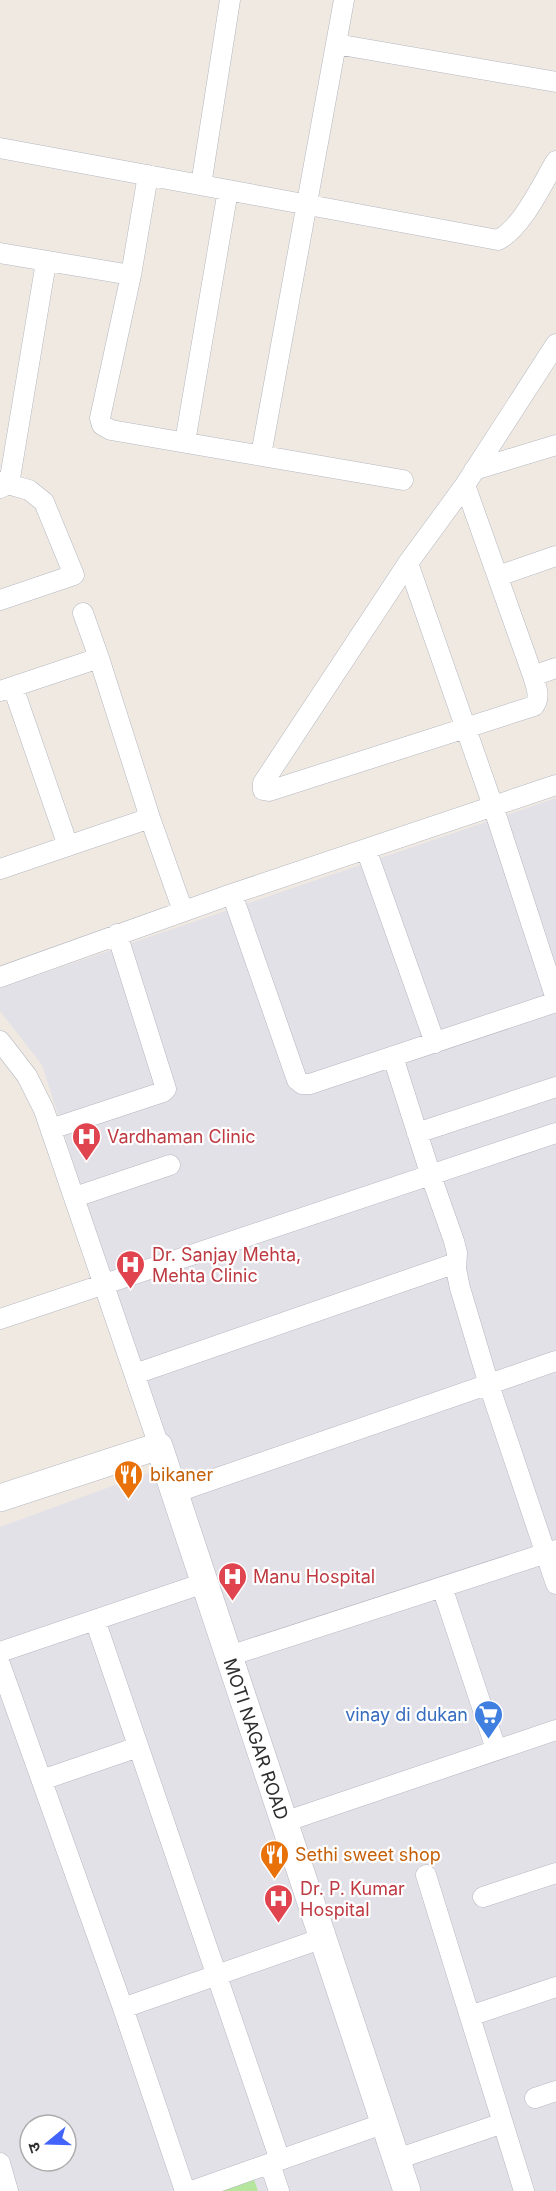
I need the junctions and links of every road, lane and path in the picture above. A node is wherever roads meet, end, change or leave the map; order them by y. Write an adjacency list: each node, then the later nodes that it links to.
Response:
1 (230, 0): 8 (street)
2 (344, 0): 3 (street)
3 (336, 44): 4 (street); 10 (street)
4 (556, 82)
5 (0, 148): 7 (street)
6 (556, 161): 10 (street)
7 (148, 175): 8 (street); 13 (street)
8 (201, 185): 9 (street)
9 (228, 190): 10 (street); 15 (street)
10 (307, 204): 17 (street)
11 (0, 253): 12 (street)
12 (46, 262): 13 (street); 20 (street)
13 (130, 275): 15 (street)
14 (556, 344): 18 (street)
15 (185, 442): 17 (street)
16 (556, 446): 18 (street)
17 (261, 455): 19 (street)
18 (470, 478): 22 (street); 23 (street)
19 (403, 480)
20 (3, 485): 24 (street)
21 (556, 556): 23 (street)
22 (408, 563): 30 (street); 30 (street)
23 (498, 576): 28 (street)
24 (0, 600)
25 (83, 614): 26 (street)
26 (99, 658): 29 (street); 33 (street)
27 (556, 668): 28 (street)
28 (533, 676): 30 (street)
29 (7, 689): 34 (street)
30 (465, 728): 32 (street)
31 (556, 785): 32 (street)
32 (493, 806): 35 (street); 41 (street)
33 (150, 818): 34 (street); 38 (street)
34 (68, 846): 36 (street)
35 (366, 849): 37 (street); 43 (street)
36 (0, 869)
37 (232, 894): 38 (street); 44 (street)
38 (183, 911): 39 (street)
39 (117, 934): 40 (street); 46 (street)
40 (0, 977)
41 (556, 1001): 43 (street)
42 (0, 1041): 46 (street)
43 (435, 1043): 44 (street)
44 (393, 1057): 47 (street)
45 (556, 1087): 47 (street)
46 (51, 1129): 51 (street)
47 (417, 1133): 50 (street)
48 (556, 1134): 50 (street)
49 (170, 1165): 51 (street)
50 (431, 1176): 52 (street); 53 (street)
51 (75, 1197): 53 (street)
52 (456, 1263): 56 (street); 57 (street)
53 (105, 1283): 54 (street); 56 (street)
54 (0, 1319)
55 (556, 1361): 57 (street)
56 (135, 1374): 58 (street)
57 (489, 1385): 59 (street); 61 (street)
58 (159, 1446): 59 (street, MOTI NAGAR ROAD); 60 (street)
59 (174, 1493): 62 (street, MOTI NAGAR ROAD)
60 (0, 1498)
61 (551, 1551): 63 (street); 64 (street)
62 (204, 1583): 65 (street); 67 (street, MOTI NAGAR ROAD)
63 (556, 1584)
64 (442, 1587): 67 (street); 71 (street)
65 (95, 1620): 66 (street); 70 (street)
66 (0, 1652)
67 (229, 1656): 73 (street, MOTI NAGAR ROAD)
68 (0, 1664): 72 (street)
69 (556, 1730): 71 (street)
70 (138, 1747): 72 (street); 78 (street)
71 (495, 1749): 73 (street)
72 (42, 1780): 80 (street)
73 (284, 1822): 77 (street, MOTI NAGAR ROAD)
74 (556, 1873): 76 (street)
75 (426, 1875): 81 (street)
76 (483, 1897)
77 (323, 1938): 78 (street); 84 (street, MOTI NAGAR ROAD)
78 (217, 1975): 80 (street); 87 (street)
79 (556, 1987): 81 (street)
80 (123, 2008): 91 (street)
81 (470, 2016): 85 (street)
82 (556, 2091): 83 (street)
83 (535, 2098)
84 (385, 2122): 86 (street, MOTI NAGAR ROAD); 87 (street)
85 (503, 2123): 86 (street); 94 (street)
86 (397, 2159): 93 (street, MOTI NAGAR ROAD)
87 (275, 2162): 89 (street); 92 (street)
88 (0, 2163): 90 (street)
89 (202, 2190)
90 (8, 2191)
91 (185, 2191)
92 (279, 2191)
93 (407, 2191)
94 (524, 2191)

